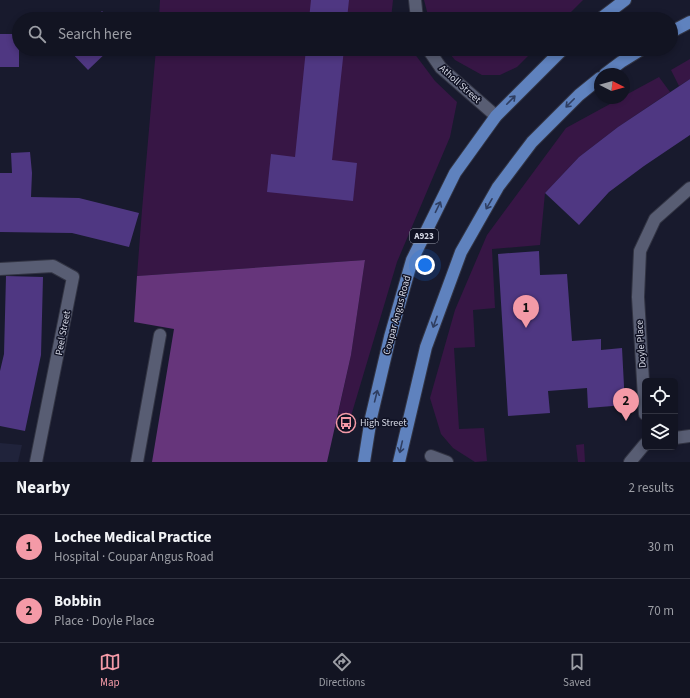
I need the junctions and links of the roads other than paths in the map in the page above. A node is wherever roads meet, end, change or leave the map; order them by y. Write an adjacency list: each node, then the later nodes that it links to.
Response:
1 (414, 0): 3 (street)
2 (625, 0): 4 (main road)
3 (416, 12)
4 (609, 12)
5 (690, 22): 6 (main road)
6 (678, 28)
7 (433, 56): 12 (street, Atholl Street)
8 (556, 56): 12 (main road, Coupar Angus Road / A923, one-way to 8)
9 (631, 56): 10 (main road)
10 (613, 68)
11 (594, 83): 24 (main road, one-way to 24)
12 (496, 116): 23 (main road, Coupar Angus Road / A923, one-way to 12)
13 (690, 188): 16 (street, Doyle Place)
14 (0, 269): 21 (street, Peel Street)
15 (160, 335): 22 (street)
16 (643, 378)
17 (690, 436): 18 (street)
18 (678, 438)
19 (642, 448): 26 (street)
20 (431, 456): 25 (street)
21 (36, 462)
22 (137, 462)
23 (364, 462)
24 (399, 462)
25 (447, 462)
26 (630, 462)

